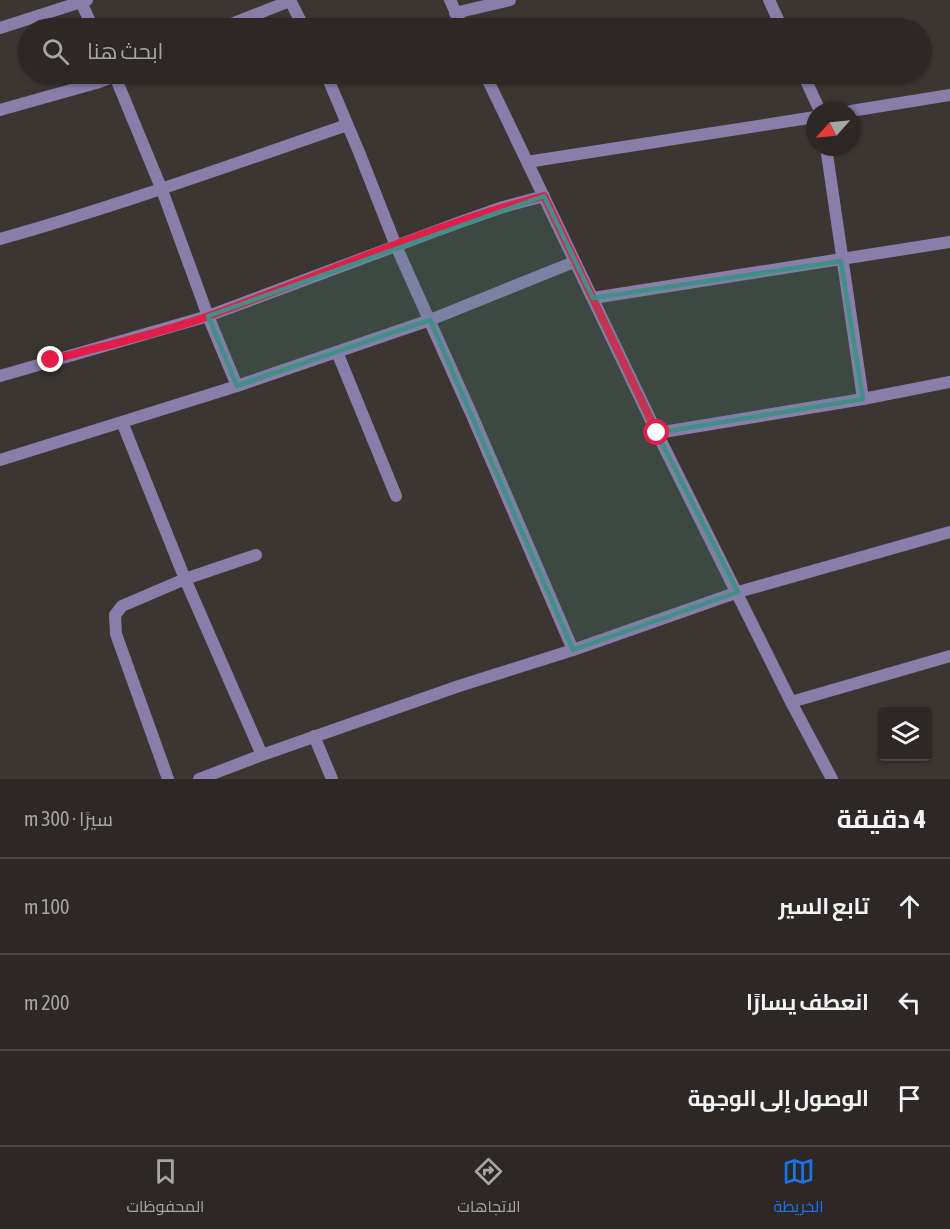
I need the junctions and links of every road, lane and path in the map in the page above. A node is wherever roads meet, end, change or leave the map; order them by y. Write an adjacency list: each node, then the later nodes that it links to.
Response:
1 (450, 0): 6 (street)
2 (510, 0): 6 (street)
3 (769, 0): 12 (street)
4 (84, 1): 7 (street); 8 (street)
5 (290, 1): 9 (street); 10 (street)
6 (455, 13): 11 (street)
7 (31, 18)
8 (90, 18)
9 (247, 18)
10 (299, 18)
11 (458, 18)
12 (777, 18)
13 (18, 22): 14 (street)
14 (0, 28)
15 (93, 84): 23 (street)
16 (118, 84): 28 (street)
17 (330, 84): 25 (street)
18 (489, 84): 27 (street)
19 (808, 84): 21 (street)
20 (950, 95): 22 (street)
21 (816, 102)
22 (860, 110)
23 (0, 111)
24 (806, 118): 27 (street)
25 (347, 125): 28 (street); 32 (street)
26 (827, 156): 33 (street)
27 (528, 162): 29 (street)
28 (162, 190): 30 (street); 36 (street)
29 (544, 196): 32 (street); 34 (street)
30 (0, 239)
31 (950, 242): 33 (street)
32 (396, 246): 36 (street); 37 (street)
33 (842, 261): 35 (street); 42 (street)
34 (574, 262): 35 (street); 37 (street)
35 (593, 298): 44 (street)
36 (208, 316): 39 (street); 41 (street)
37 (430, 320): 38 (street); 51 (street)
38 (337, 352): 41 (street); 46 (street)
39 (0, 376)
40 (950, 382): 42 (street)
41 (237, 386): 43 (street)
42 (863, 399): 44 (street)
43 (122, 422): 45 (street); 49 (street)
44 (657, 433): 50 (street)
45 (0, 460)
46 (396, 496)
47 (950, 532): 50 (street)
48 (256, 555): 49 (street)
49 (185, 579): 55 (street); 56 (street)
50 (738, 592): 51 (street); 53 (street)
51 (573, 650): 54 (street)
52 (950, 656): 53 (street)
53 (791, 702): 59 (street)
54 (314, 736): 55 (street); 58 (street)
55 (262, 755): 57 (street)
56 (168, 779)
57 (199, 779)
58 (332, 779)
59 (832, 779)

